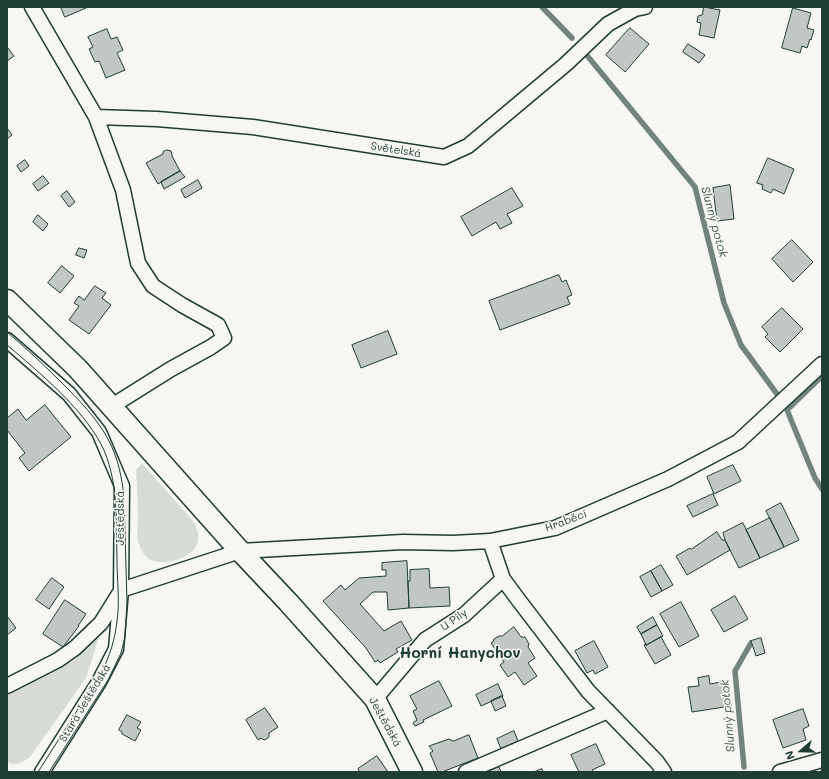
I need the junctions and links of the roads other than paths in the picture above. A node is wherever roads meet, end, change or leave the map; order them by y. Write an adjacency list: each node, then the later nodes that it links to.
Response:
1 (32, 7): 3 (street)
2 (645, 7): 3 (street, Světelská)
3 (96, 117): 7 (street)
4 (7, 300): 7 (street, Ještědská)
5 (7, 340): 11 (street, Ještědská)
6 (822, 364): 8 (street, Hraběcí)
7 (112, 406): 9 (street, Ještědská)
8 (490, 541): 9 (street, Hraběcí); 10 (street)
9 (240, 551): 11 (street); 13 (street, Ještědská)
10 (503, 578): 13 (street, U Pily); 14 (street)
11 (121, 590): 12 (street); 16 (street, Stará Ještědská)
12 (7, 686)
13 (375, 699): 17 (street, Ještědská)
14 (608, 711): 18 (street); 19 (street)
15 (822, 760): 20 (street)
16 (42, 772)
17 (412, 772)
18 (466, 772)
19 (664, 772)
20 (780, 772)

